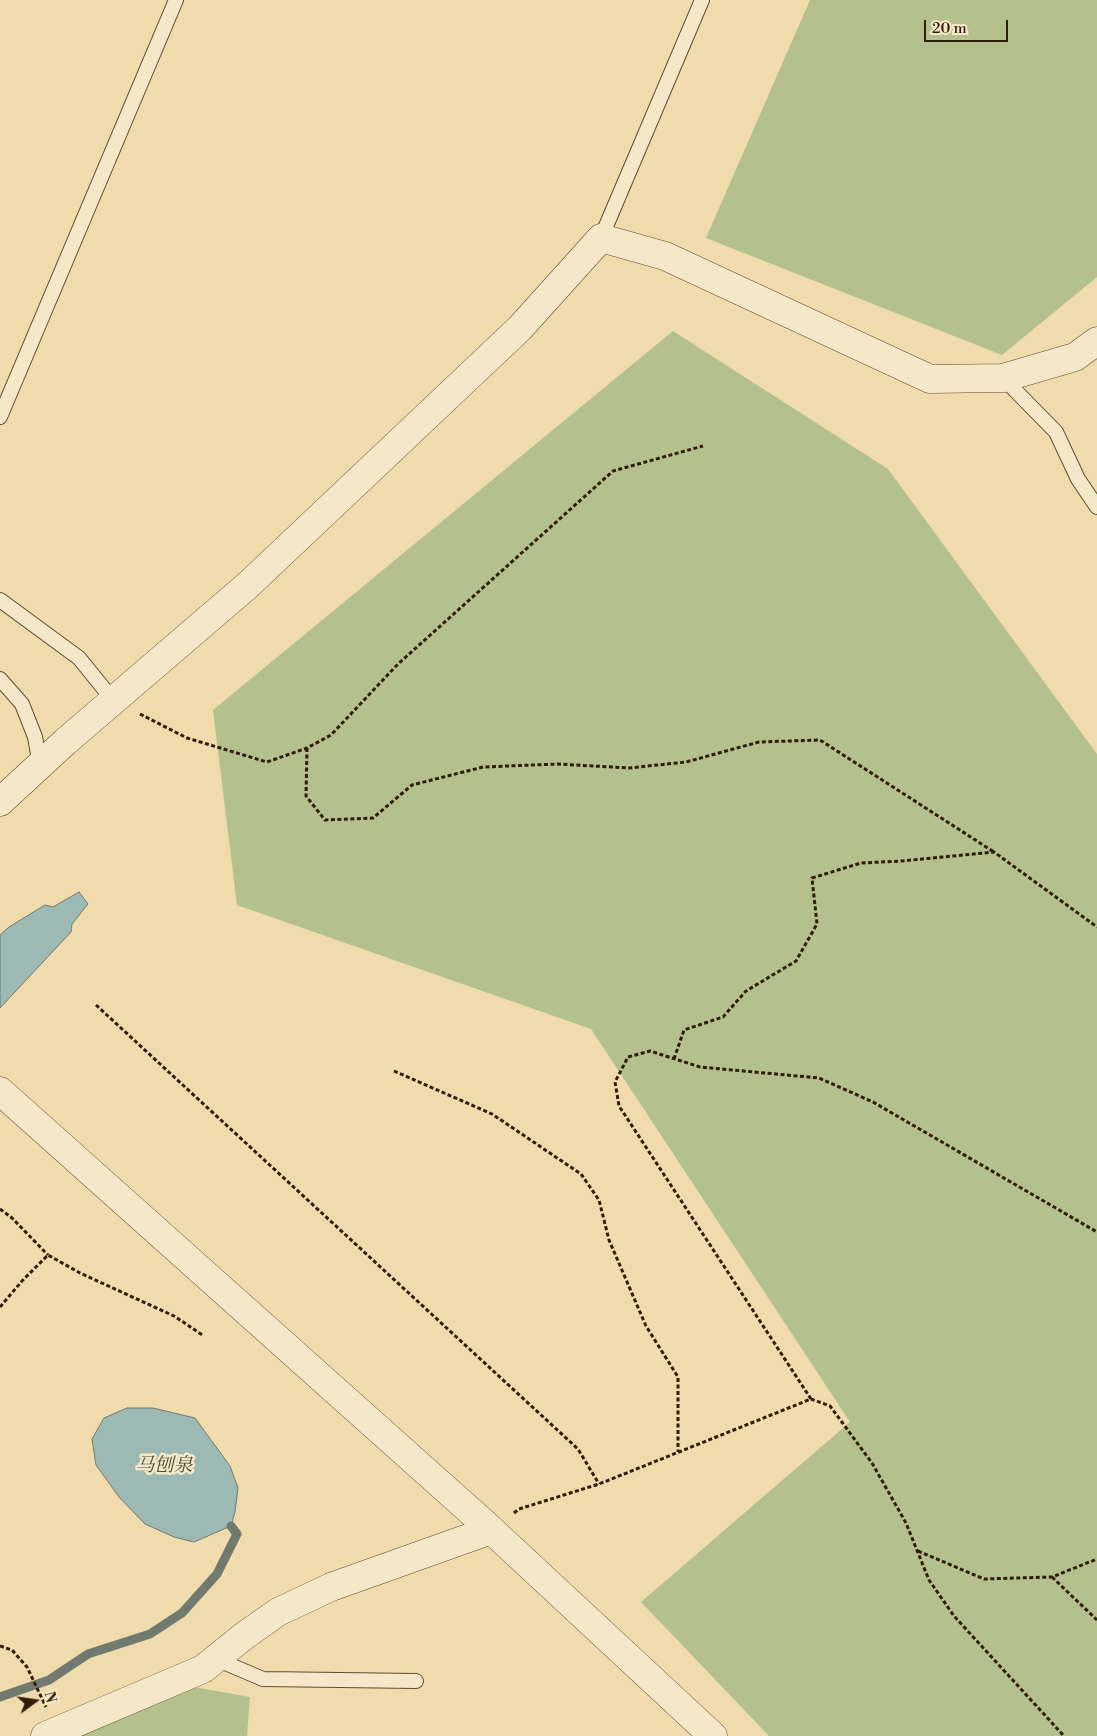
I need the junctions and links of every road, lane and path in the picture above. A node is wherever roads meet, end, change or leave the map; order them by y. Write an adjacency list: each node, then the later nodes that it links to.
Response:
1 (176, 0): 6 (lane)
2 (702, 0): 3 (lane)
3 (601, 238): 5 (street); 11 (street)
4 (1097, 341): 5 (street)
5 (1003, 378): 8 (lane)
6 (0, 417)
7 (703, 446): 12 (path)
8 (1097, 507)
9 (0, 600): 11 (lane)
10 (0, 679): 13 (lane)
11 (113, 700): 12 (path); 13 (street)
12 (307, 748): 15 (path)
13 (40, 765): 14 (street)
14 (0, 802)
15 (994, 852): 16 (path); 18 (path)
16 (1097, 927)
17 (96, 1004): 28 (path)
18 (674, 1059): 22 (path); 26 (path)
19 (394, 1071): 27 (path)
20 (0, 1091): 29 (street)
21 (0, 1208): 23 (path)
22 (1097, 1232)
23 (48, 1255): 24 (path); 25 (path)
24 (0, 1307)
25 (204, 1336)
26 (811, 1399): 27 (path); 30 (path)
27 (678, 1452): 28 (path)
28 (599, 1484): 29 (path)
29 (491, 1530): 35 (street); 39 (street)
30 (917, 1551): 32 (path); 40 (path)
31 (1097, 1559): 32 (path)
32 (1052, 1577): 33 (path)
33 (1097, 1620)
34 (0, 1646): 37 (path)
35 (216, 1659): 36 (lane); 38 (street)
36 (416, 1681)
37 (45, 1705)
38 (46, 1736)
39 (713, 1736)
40 (1064, 1736)

